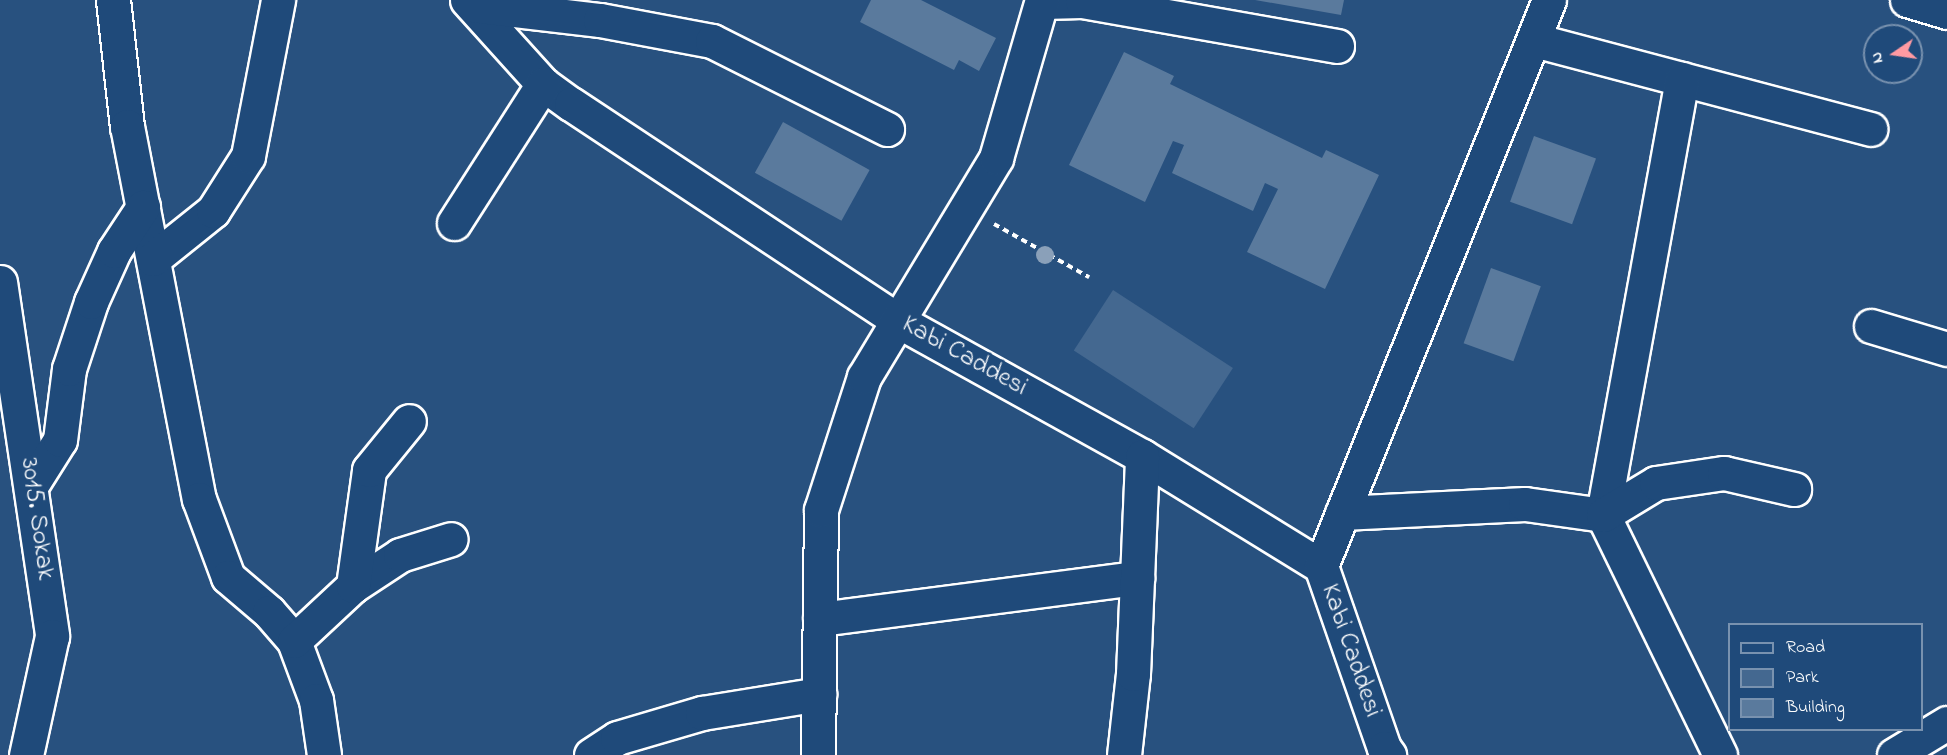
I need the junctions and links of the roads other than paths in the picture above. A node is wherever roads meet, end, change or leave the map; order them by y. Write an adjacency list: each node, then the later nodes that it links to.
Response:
1 (113, 0): 14 (street)
2 (278, 0): 16 (street)
3 (1549, 0): 8 (street)
4 (1907, 0): 7 (street)
5 (1042, 1): 9 (street); 18 (street)
6 (469, 3): 11 (street, Kabi Caddesi); 12 (street)
7 (1947, 12)
8 (1534, 40): 10 (street); 25 (street)
9 (1337, 46)
10 (1682, 79): 13 (street); 26 (street)
11 (543, 84): 15 (street); 18 (street, Kabi Caddesi)
12 (887, 129)
13 (1870, 129)
14 (143, 207): 16 (street); 23 (street)
15 (454, 223)
16 (153, 259): 32 (street)
17 (0, 282): 23 (street, 3015. Sokak)
18 (900, 322): 22 (street, Kabi Caddesi); 31 (street)
19 (1871, 326): 20 (street)
20 (1947, 349)
21 (409, 421): 30 (street)
22 (1142, 456): 28 (street, Kabi Caddesi); 29 (street)
23 (31, 486): 36 (street, 3015. Sokak)
24 (1794, 489): 26 (street)
25 (1342, 513): 26 (street); 28 (street)
26 (1603, 515): 41 (street)
27 (451, 539): 30 (street)
28 (1321, 566): 35 (street, Kabi Caddesi)
29 (1137, 578): 31 (street); 40 (street)
30 (353, 586): 32 (street)
31 (819, 619): 33 (street)
32 (294, 641): 37 (street)
33 (819, 694): 38 (street); 39 (street)
34 (1947, 723): 42 (street)
35 (1385, 753)
36 (26, 755)
37 (324, 755)
38 (591, 755)
39 (818, 755)
40 (1124, 755)
41 (1720, 755)
42 (1894, 755)

